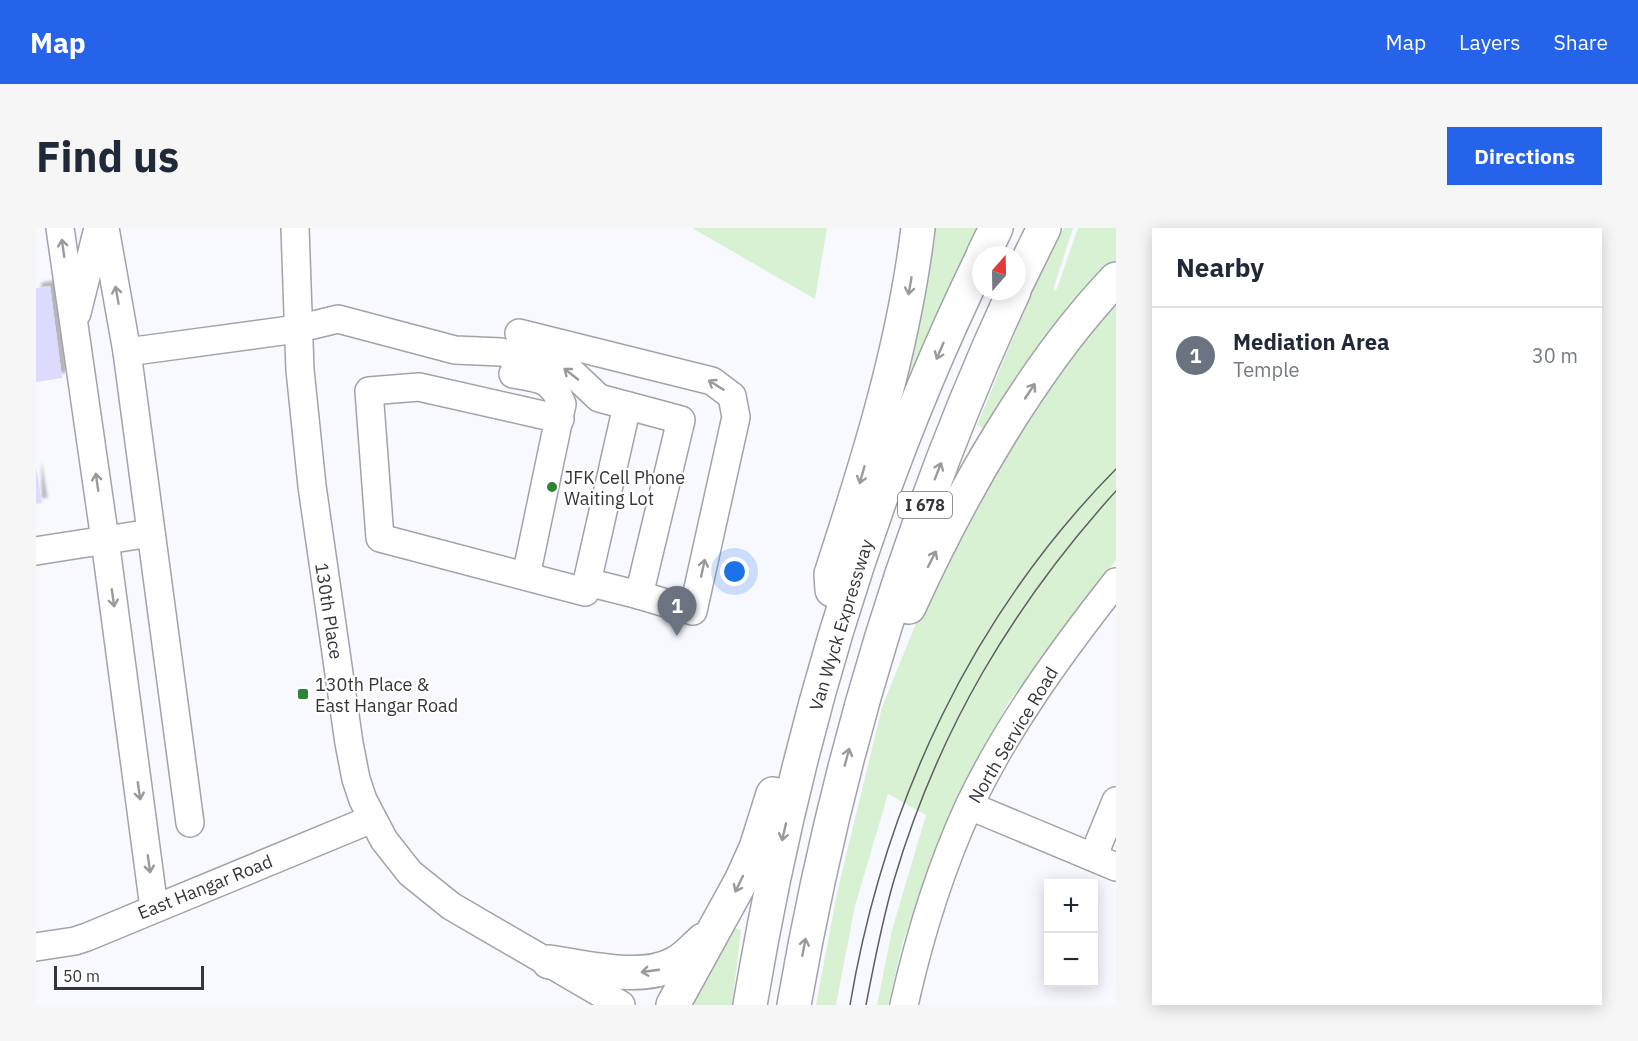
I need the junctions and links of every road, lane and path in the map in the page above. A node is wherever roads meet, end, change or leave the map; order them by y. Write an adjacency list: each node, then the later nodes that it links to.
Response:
1 (60, 228): 13 (street, one-way to 1)
2 (98, 228): 13 (street)
3 (105, 228): 17 (street, one-way to 3)
4 (295, 228): 14 (street, 130th Place)
5 (918, 228): 28 (highway, one-way to 28)
6 (996, 228): 8 (highway)
7 (1044, 228): 9 (highway)
8 (987, 246)
9 (1026, 265)
10 (1116, 279): 30 (highway, one-way to 10)
11 (972, 280): 28 (highway, Van Wyck Expressway / I 678, one-way to 28)
12 (1010, 300): 30 (highway, I 678, one-way to 12)
13 (74, 325): 22 (street, one-way to 13)
14 (297, 329): 16 (street); 17 (street); 33 (street, 130th Place)
15 (519, 333): 18 (street)
16 (454, 350): 19 (street, one-way to 16); 20 (street)
17 (127, 352): 21 (street)
18 (629, 361): 19 (street); 27 (street, one-way to 18)
19 (623, 405): 25 (street); 27 (street)
20 (560, 419): 24 (street); 24 (street)
21 (151, 533): 22 (street); 34 (street)
22 (105, 540): 23 (street); 36 (street, one-way to 36)
23 (36, 551)
24 (526, 576): 25 (street)
25 (587, 582): 27 (street)
26 (1116, 582): 32 (street, North Service Road)
27 (639, 596)
28 (835, 640): 29 (highway, Van Wyck Expressway / I 678)
29 (825, 674): 37 (highway, one-way to 37); 42 (highway, Van Wyck Expressway / I 678, one-way to 42)
30 (855, 727): 43 (highway, I 678, one-way to 30)
31 (1116, 801): 35 (street)
32 (970, 806): 35 (street); 44 (street, North Service Road)
33 (372, 819): 36 (street, East Hangar Road); 39 (street, 130th Place)
34 (190, 823)
35 (1105, 862)
36 (154, 908): 38 (street, East Hangar Road)
37 (715, 928): 39 (highway, one-way to 39); 41 (highway)
38 (36, 947)
39 (549, 962): 40 (street, 130th Place)
40 (621, 1005)
41 (674, 1005)
42 (750, 1005)
43 (794, 1005)
44 (904, 1005)

